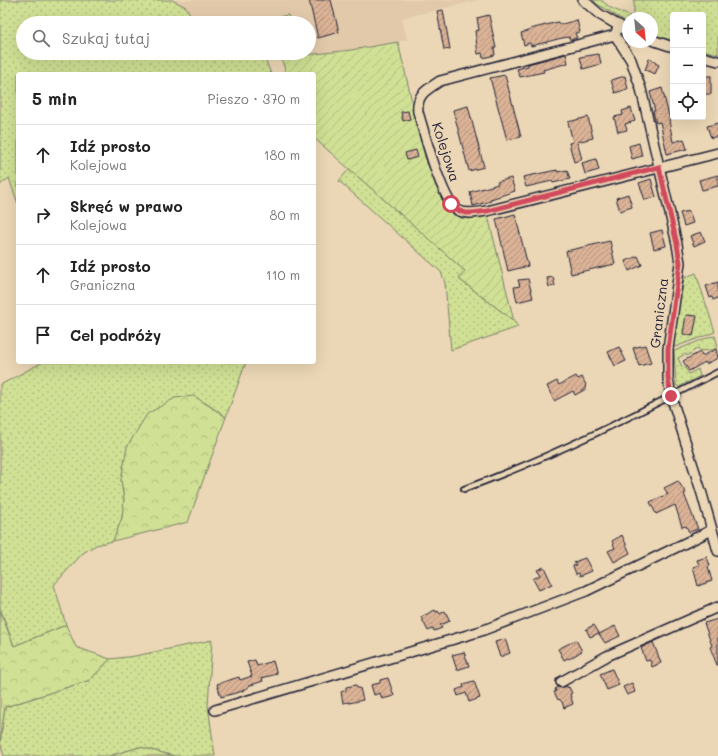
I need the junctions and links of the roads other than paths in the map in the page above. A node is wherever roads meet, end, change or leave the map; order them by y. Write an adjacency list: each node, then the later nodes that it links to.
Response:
1 (583, 0): 2 (street)
2 (619, 25): 3 (street); 4 (street)
3 (622, 27)
4 (615, 35): 10 (street); 10 (street, Kolejowa)
5 (658, 42): 6 (street)
6 (670, 46)
7 (706, 58): 8 (street)
8 (718, 60)
9 (718, 153): 10 (street, Kolejowa)
10 (659, 167): 12 (street, Graniczna)
11 (718, 372): 12 (lane)
12 (671, 396): 13 (lane); 14 (street, Graniczna)
13 (464, 489)
14 (715, 529): 15 (street, Graniczna); 18 (street)
15 (718, 551)
16 (718, 607): 17 (street)
17 (560, 682)
18 (215, 710)

